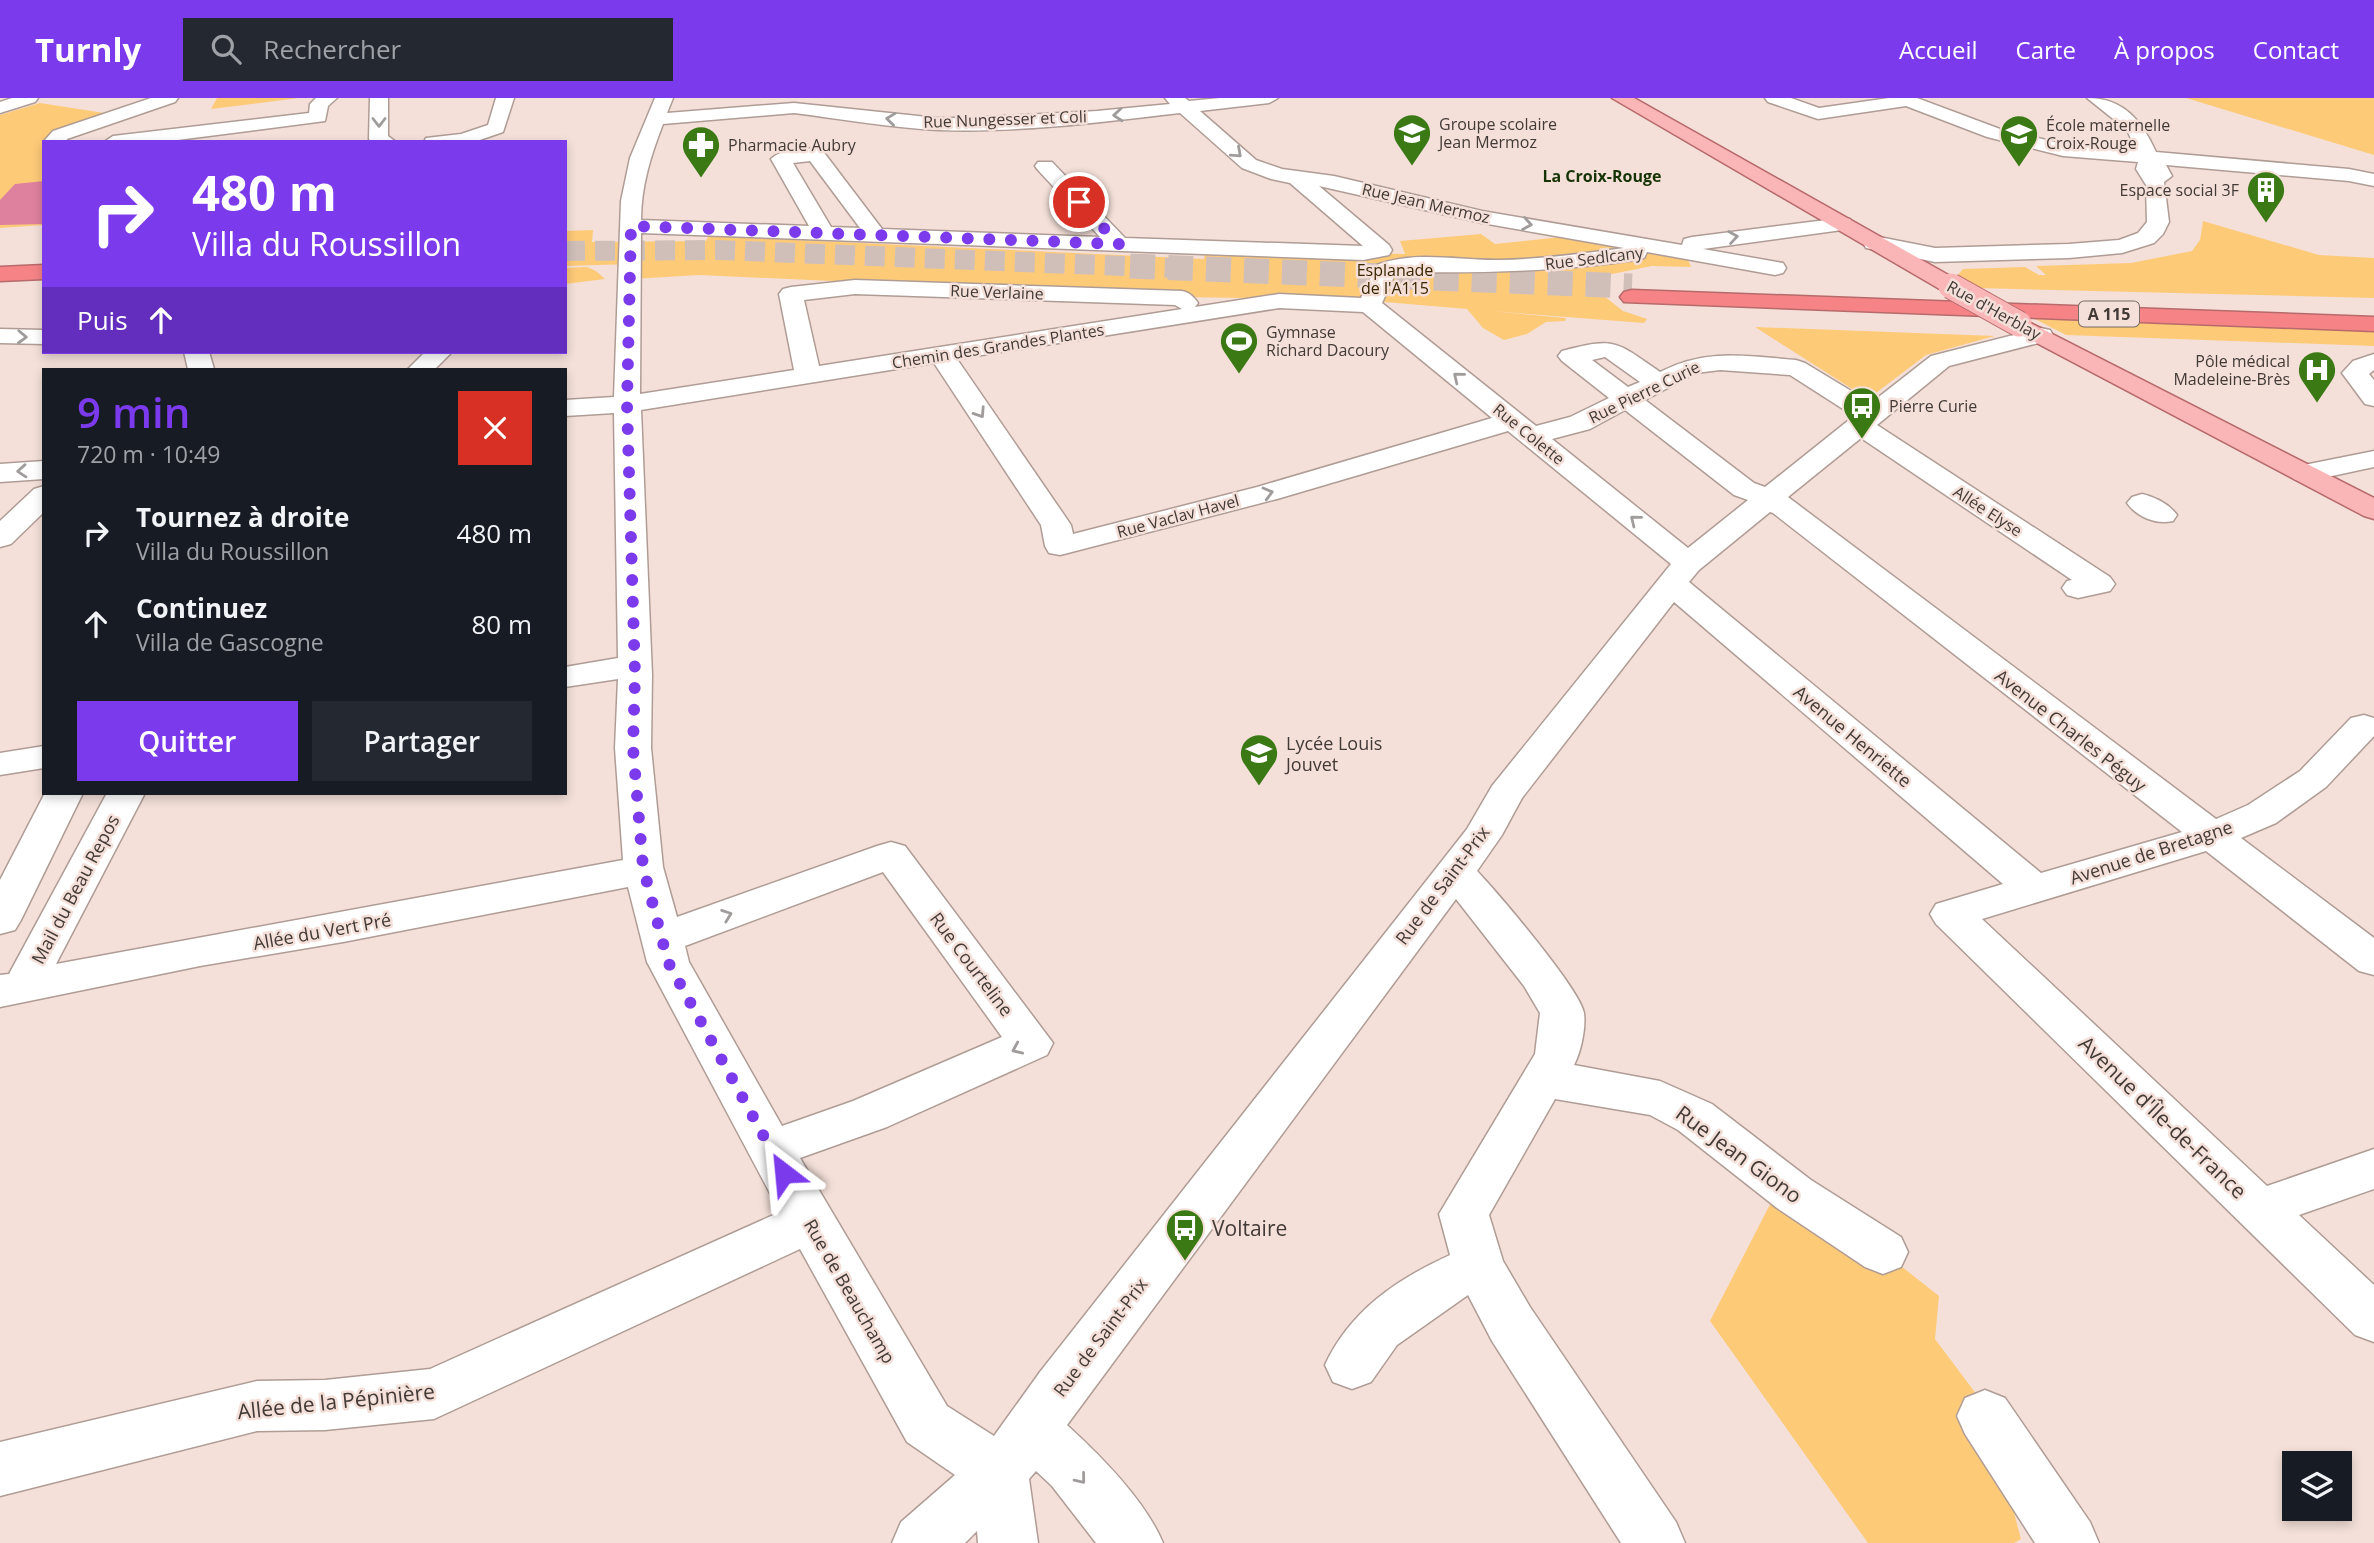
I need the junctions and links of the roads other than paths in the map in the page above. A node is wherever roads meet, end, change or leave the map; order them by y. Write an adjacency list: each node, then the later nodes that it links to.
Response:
1 (29, 98): 14 (street)
2 (169, 98): 21 (street)
3 (328, 98): 22 (street)
4 (379, 98): 23 (street, one-way to 23)
5 (505, 98): 24 (street)
6 (664, 98): 17 (street, Rue de Beauchamp)
7 (1269, 98): 12 (street, Rue Nungesser et Coli)
8 (1621, 98): 29 (main road)
9 (1774, 98): 16 (street)
10 (2096, 98): 25 (street)
11 (1903, 99): 16 (street); 25 (street)
12 (1180, 103): 18 (street, Rue Nungesser et Coli, one-way to 18); 27 (street, Rue Jean Mermoz, one-way to 27)
13 (982, 106): 18 (street)
14 (0, 108)
15 (768, 110): 17 (street, Rue Nungesser et Coli); 18 (street, Rue Nungesser et Coli, one-way to 15); 19 (street)
16 (1818, 114): 20 (street)
17 (657, 119): 30 (street, Rue de Beauchamp)
18 (994, 122)
19 (778, 128)
20 (1804, 129)
21 (55, 140)
22 (129, 140)
23 (382, 140)
24 (454, 140)
25 (2149, 159): 28 (street); 37 (street)
26 (1045, 166): 34 (street)
27 (1297, 178): 34 (street); 35 (street, Rue Jean Mermoz, one-way to 35)
28 (2374, 180)
29 (1842, 224): 33 (main road); 35 (street, Rue Sedlcany, one-way to 29)
30 (631, 226): 31 (street); 57 (street, Rue de Beauchamp)
31 (824, 233): 32 (street); 32 (street)
32 (876, 235): 34 (street)
33 (1874, 243): 37 (street)
34 (1119, 244)
35 (1676, 250): 39 (street, Rue Jean Mermoz); 42 (street, Rue Sedlcany)
36 (42, 263): 38 (highway)
37 (1923, 263): 46 (main road, Rue d'Herblay, bridge)
38 (0, 265)
39 (1775, 268)
40 (42, 272): 41 (highway)
41 (0, 274)
42 (1369, 305): 44 (street, Chemin des Grandes Plantes); 60 (street, Rue Colette, one-way to 42)
43 (2374, 310): 45 (highway, A 115)
44 (1195, 315): 50 (street, Chemin des Grandes Plantes); 53 (street, Rue Verlaine)
45 (2374, 324)
46 (2039, 334): 59 (street, Rue de Saint-Prix); 64 (main road, Rue d'Herblay)
47 (0, 336): 48 (street, one-way to 48)
48 (42, 337)
49 (437, 354): 52 (street)
50 (942, 356): 53 (street, Chemin des Grandes Plantes); 60 (street, Rue Vaclav Havel, one-way to 60)
51 (2374, 362): 55 (street)
52 (422, 368)
53 (808, 376): 57 (street, Chemin des Grandes Plantes)
54 (1659, 383): 56 (street, Rue Pierre Curie); 56 (street, Avenue Charles Péguy); 59 (street, Rue Pierre Curie)
55 (2374, 398)
56 (1628, 399): 60 (street, Rue Pierre Curie); 66 (street, Avenue Charles Péguy)
57 (627, 404): 58 (street, Chemin des Grandes Plantes); 71 (street, Rue de Beauchamp)
58 (567, 408)
59 (1865, 420): 66 (street, Rue de Saint-Prix); 70 (street, Allée Elyse)
60 (1522, 428): 69 (street, Rue Colette, one-way to 60)
61 (2374, 459): 64 (street)
62 (42, 470): 63 (street, one-way to 63)
63 (0, 473)
64 (2304, 473): 67 (main road, Rue d'Herblay)
65 (42, 497): 68 (street)
66 (1770, 498): 69 (street, Rue de Saint-Prix); 78 (street, Avenue Charles Péguy)
67 (2374, 510)
68 (0, 538)
69 (1680, 574): 80 (street, Rue de Saint-Prix); 81 (street, Avenue Henriette)
70 (2078, 589)
71 (634, 666): 72 (street); 79 (street, Rue de Beauchamp)
72 (567, 677)
73 (2364, 726): 78 (street, Avenue de Bretagne)
74 (42, 757): 75 (street)
75 (0, 764)
76 (63, 795): 83 (street)
77 (125, 795): 86 (street, Mail du Beau Repos)
78 (2210, 836): 81 (street, Avenue de Bretagne); 85 (street, Avenue Charles Péguy)
79 (643, 867): 84 (street, Rue de Beauchamp); 86 (street, Allée du Vert Pré)
80 (1454, 872): 87 (street); 97 (street, Rue de Saint-Prix)
81 (2034, 889): 82 (street, Avenue de Bretagne)
82 (1951, 914): 90 (street, Avenue d'Île-de-France)
83 (0, 920)
84 (663, 938): 88 (street, Rue de Beauchamp); 88 (street, Rue Courteline, one-way to 88)
85 (2374, 960)
86 (13, 988)
87 (1542, 1080): 92 (street, Rue Jean Giono); 93 (street)
88 (771, 1149): 91 (street, Rue de Beauchamp)
89 (2374, 1169): 90 (street)
90 (2259, 1209): 94 (street, Avenue d'Île-de-France)
91 (810, 1221): 97 (street, Rue de Beauchamp); 98 (street, Allée de la Pépinière)
92 (1883, 1252)
93 (1479, 1266): 95 (street); 102 (street)
94 (2374, 1319)
95 (1352, 1365)
96 (1985, 1416): 103 (street)
97 (1017, 1451): 99 (street, Rue de Saint-Prix); 100 (street); 101 (street, Rue de Beauchamp, one-way to 101)
98 (0, 1469)
99 (922, 1543)
100 (1008, 1543)
101 (1133, 1543)
102 (1656, 1543)
103 (2069, 1543)

